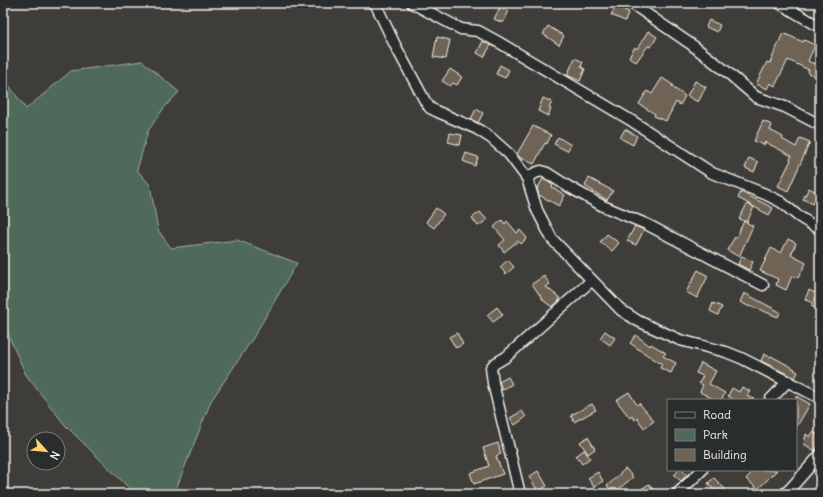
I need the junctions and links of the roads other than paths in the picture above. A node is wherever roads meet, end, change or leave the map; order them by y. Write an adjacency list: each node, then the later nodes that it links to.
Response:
1 (375, 3): 7 (street)
2 (412, 3): 8 (street)
3 (631, 3): 6 (street)
4 (779, 3): 5 (street)
5 (820, 27)
6 (820, 125)
7 (527, 178): 9 (street); 10 (street)
8 (820, 228)
9 (591, 281): 11 (street); 16 (street)
10 (763, 285)
11 (788, 381): 12 (street); 13 (street)
12 (820, 398)
13 (771, 399)
14 (820, 455): 18 (street)
15 (701, 471): 17 (street)
16 (520, 494)
17 (677, 494)
18 (784, 494)

